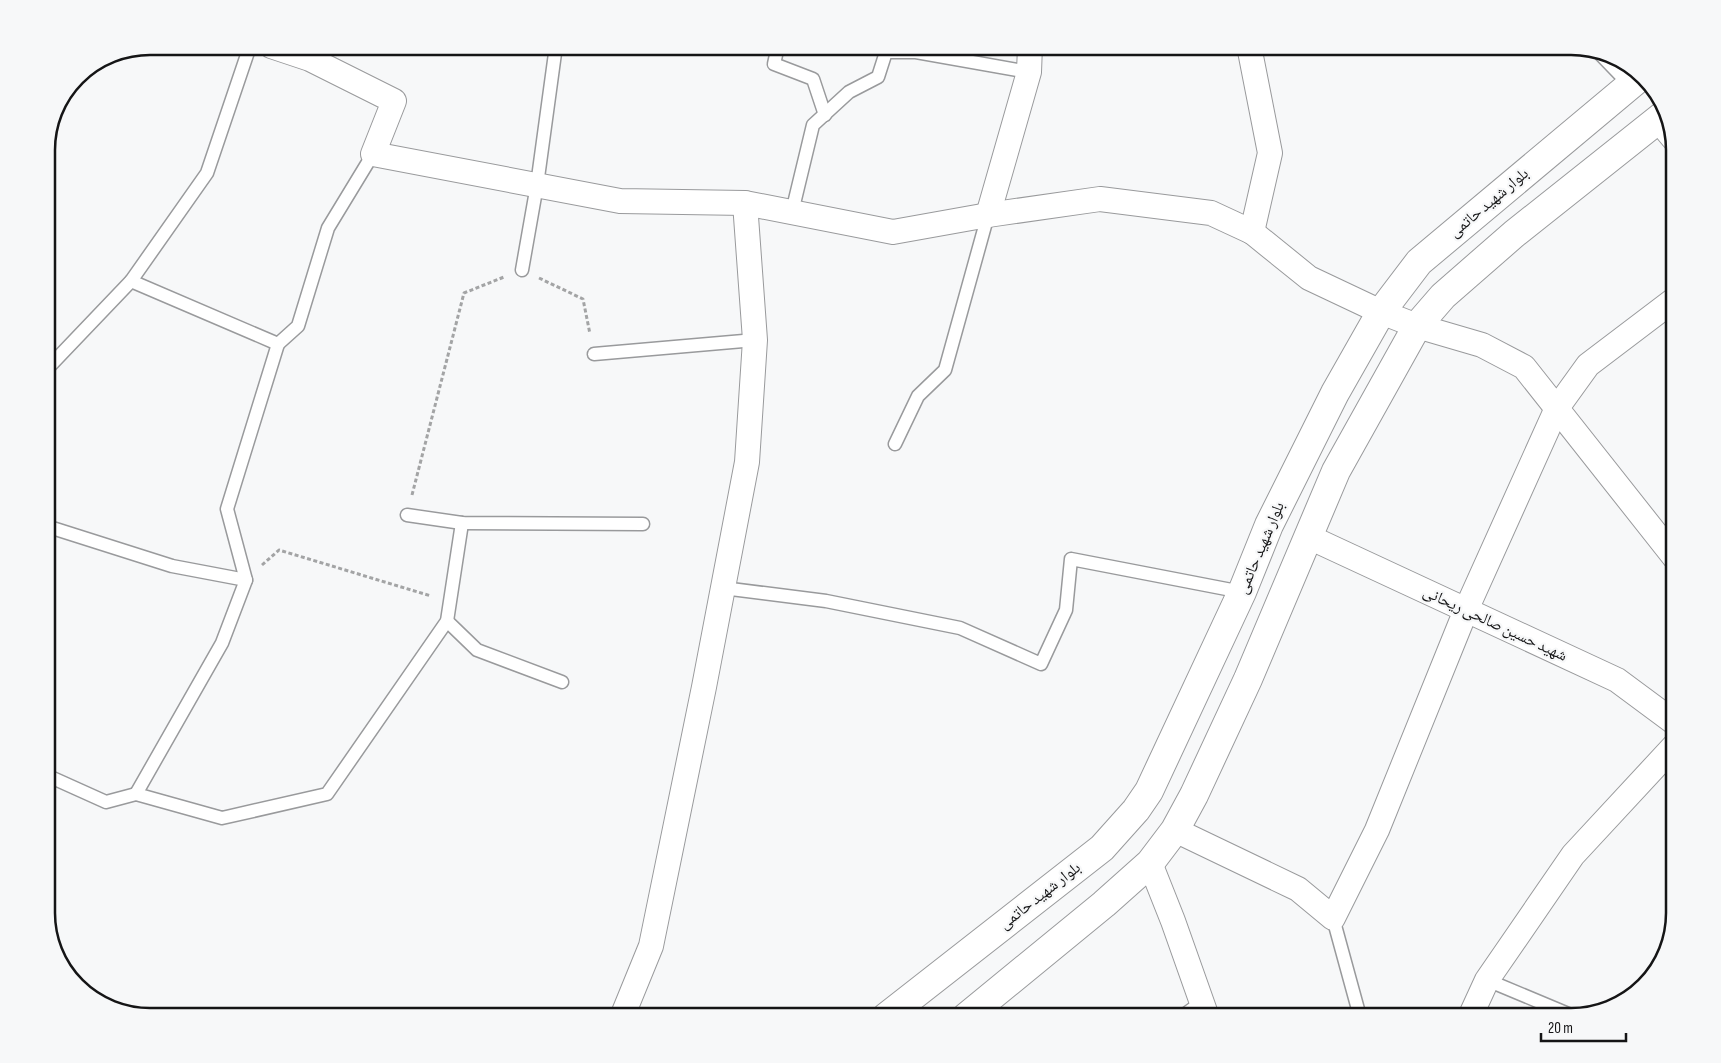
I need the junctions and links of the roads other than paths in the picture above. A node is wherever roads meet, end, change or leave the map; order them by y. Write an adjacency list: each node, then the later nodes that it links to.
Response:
1 (247, 55): 21 (lane)
2 (320, 55): 14 (street)
3 (555, 55): 15 (lane)
4 (776, 55): 12 (lane)
5 (885, 55): 12 (lane)
6 (933, 55): 10 (lane)
7 (1030, 55): 10 (street)
8 (1251, 55): 19 (street)
9 (1621, 69): 11 (lane)
10 (1029, 72): 18 (street)
11 (1635, 81): 23 (main road, بلوار شهید حاتمی)
12 (825, 114): 17 (lane)
13 (1662, 126): 24 (main road)
14 (373, 154): 15 (street); 26 (lane)
15 (536, 185): 16 (street); 20 (lane)
16 (746, 202): 17 (street); 25 (street)
17 (792, 212): 18 (street)
18 (988, 215): 19 (street); 30 (lane)
19 (1252, 232): 23 (street)
20 (522, 270)
21 (131, 281): 26 (lane); 28 (lane)
22 (1666, 306): 29 (street)
23 (1381, 312): 24 (street); 39 (main road, بلوار شهید حاتمی)
24 (1417, 326): 29 (street); 35 (main road)
25 (755, 340): 27 (lane); 38 (street)
26 (278, 344): 37 (lane)
27 (594, 354)
28 (55, 361)
29 (1557, 408): 36 (street); 40 (street)
30 (895, 444)
31 (407, 515): 32 (lane)
32 (462, 523): 33 (lane); 41 (lane)
33 (643, 524)
34 (55, 529): 37 (lane)
35 (1309, 537): 40 (street, شهید حسین صالحی ریحانی); 47 (main road)
36 (1666, 547)
37 (246, 580): 46 (lane)
38 (723, 588): 39 (lane); 51 (street)
39 (1242, 592): 52 (main road, بلوار شهید حاتمی)
40 (1466, 610): 43 (street, شهید حسین صالحی ریحانی); 49 (street)
41 (447, 622): 42 (lane); 46 (lane)
42 (562, 682)
43 (1666, 716)
44 (1666, 755): 50 (street)
45 (55, 779): 46 (lane)
46 (136, 794)
47 (1174, 830): 48 (main road); 49 (street)
48 (1150, 863): 53 (main road); 54 (street)
49 (1333, 918): 55 (lane)
50 (1487, 980): 56 (street); 57 (lane)
51 (626, 1008)
52 (898, 1008)
53 (983, 1008)
54 (1205, 1008)
55 (1358, 1008)
56 (1474, 1008)
57 (1554, 1008)

